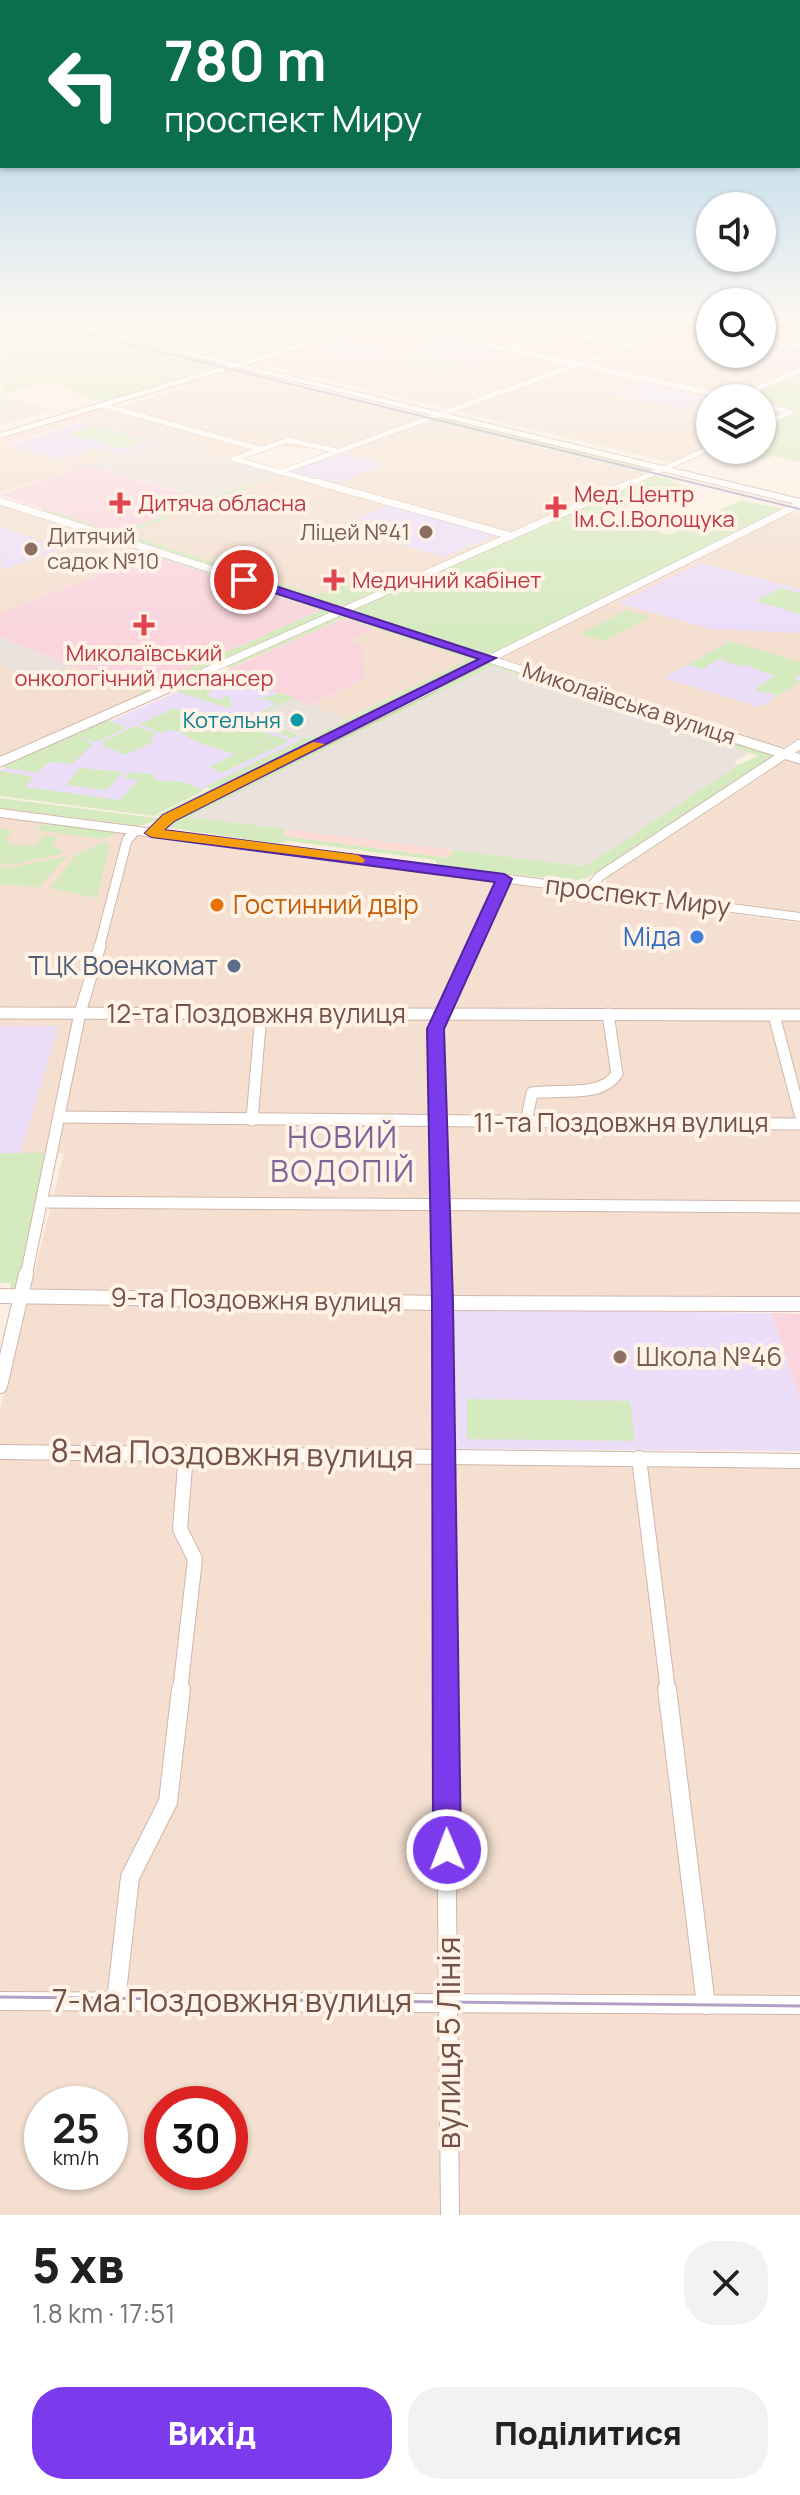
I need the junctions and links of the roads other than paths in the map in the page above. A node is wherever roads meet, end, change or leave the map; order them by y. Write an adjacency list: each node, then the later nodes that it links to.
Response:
1 (38, 424): 5 (main road)
2 (172, 424): 6 (street)
3 (414, 424): 7 (street)
4 (479, 424): 9 (main road)
5 (0, 436)
6 (260, 449): 7 (street); 10 (street)
7 (338, 452): 10 (street)
8 (696, 454): 9 (street)
9 (663, 469): 12 (main road); 13 (street)
10 (281, 472): 13 (street)
11 (0, 501): 14 (street, Миколаївська вулиця)
12 (800, 503): 15 (street)
13 (512, 536): 14 (street)
14 (341, 611): 15 (street, Миколаївська вулиця); 19 (street)
15 (490, 658): 17 (street, Миколаївська вулиця); 22 (street)
16 (800, 744): 17 (street)
17 (784, 754): 18 (street, Миколаївська вулиця); 24 (street)
18 (800, 759)
19 (0, 762)
20 (0, 813): 21 (main road, проспект Миру)
21 (135, 831): 22 (main road, проспект Миру); 27 (street)
22 (152, 833): 23 (main road, проспект Миру)
23 (504, 879): 24 (main road, проспект Миру); 30 (street, вулиця 5 Лінія)
24 (589, 889): 25 (main road, проспект Миру)
25 (800, 917)
26 (0, 1013): 27 (street, 12-та Поздовжня вулиця)
27 (80, 1013): 28 (street, 12-та Поздовжня вулиця); 34 (street)
28 (261, 1014): 30 (street, 12-та Поздовжня вулиця); 35 (street)
29 (608, 1014): 30 (street, 12-та Поздовжня вулиця); 31 (street, 12-та Поздовжня вулиця); 37 (street)
30 (439, 1015): 36 (street, вулиця 5 Лінія)
31 (774, 1015): 32 (street, 12-та Поздовжня вулиця); 33 (street)
32 (800, 1015)
33 (800, 1114)
34 (59, 1117): 35 (street, 11-та Поздовжня вулиця); 39 (street)
35 (252, 1120): 36 (street, 11-та Поздовжня вулиця)
36 (437, 1122): 37 (street, 11-та Поздовжня вулиця); 40 (street, вулиця 5 Лінія)
37 (526, 1122): 38 (street, 11-та Поздовжня вулиця)
38 (800, 1124)
39 (43, 1202): 40 (street); 43 (street)
40 (440, 1206): 41 (street); 44 (street, вулиця 5 Лінія)
41 (800, 1207)
42 (0, 1296): 43 (street, 9-та Поздовжня вулиця)
43 (22, 1296): 44 (street, 9-та Поздовжня вулиця); 46 (street)
44 (442, 1303): 45 (street, 9-та Поздовжня вулиця); 49 (street, вулиця 5 Лінія)
45 (800, 1304)
46 (0, 1386)
47 (0, 1452): 48 (street, 8-ма Поздовжня вулиця)
48 (186, 1453): 49 (street, 8-ма Поздовжня вулиця); 53 (street)
49 (441, 1456): 50 (street, 8-ма Поздовжня вулиця); 54 (street, вулиця 5 Лінія)
50 (639, 1458): 51 (street, 8-ма Поздовжня вулиця); 55 (street)
51 (800, 1461)
52 (0, 2001): 53 (street, 7-ма Поздовжня вулиця)
53 (116, 2001): 54 (street, 7-ма Поздовжня вулиця)
54 (449, 2002): 55 (street, 7-ма Поздовжня вулиця); 57 (street, вулиця 5 Лінія)
55 (706, 2005): 56 (street, 7-ма Поздовжня вулиця)
56 (800, 2005)
57 (450, 2215)

